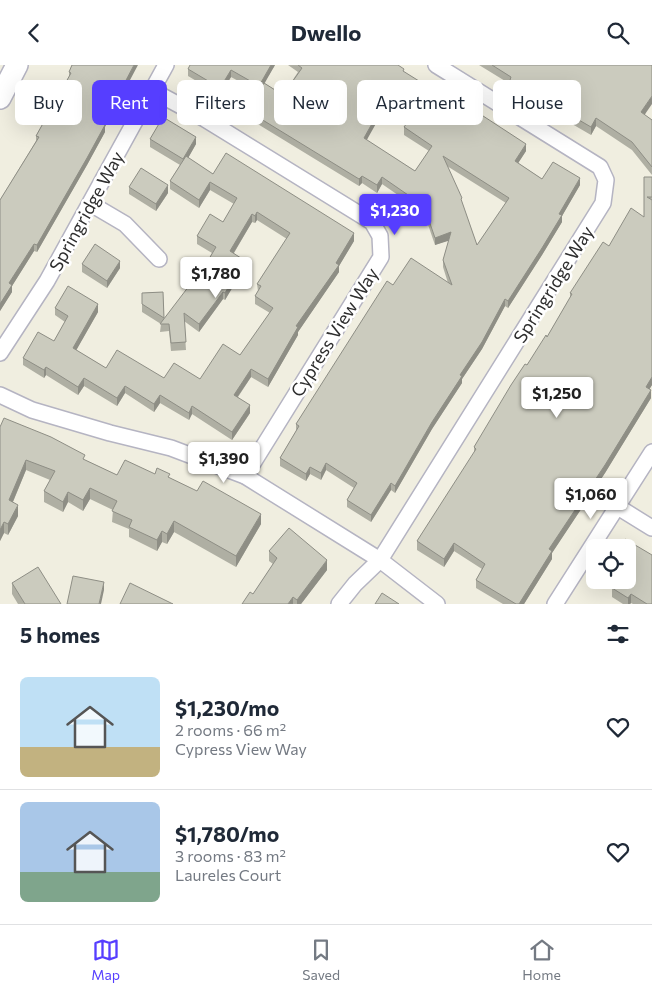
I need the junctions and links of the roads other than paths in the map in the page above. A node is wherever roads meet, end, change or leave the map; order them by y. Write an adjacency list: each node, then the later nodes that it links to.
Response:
1 (17, 65): 5 (main road)
2 (166, 65): 4 (street, Springridge Way)
3 (436, 65): 16 (street, Springridge Way)
4 (158, 80)
5 (0, 97)
6 (167, 99): 13 (street, Cypress View Way)
7 (134, 125): 8 (street, Springridge Way)
8 (91, 204): 9 (street); 10 (street, Springridge Way)
9 (159, 259)
10 (0, 353)
11 (0, 395): 13 (street)
12 (652, 451): 14 (street)
13 (245, 476): 16 (street)
14 (618, 507): 15 (street); 19 (street)
15 (652, 528)
16 (380, 560): 17 (street, Springridge Way); 18 (street)
17 (339, 604)
18 (437, 604)
19 (555, 604)

